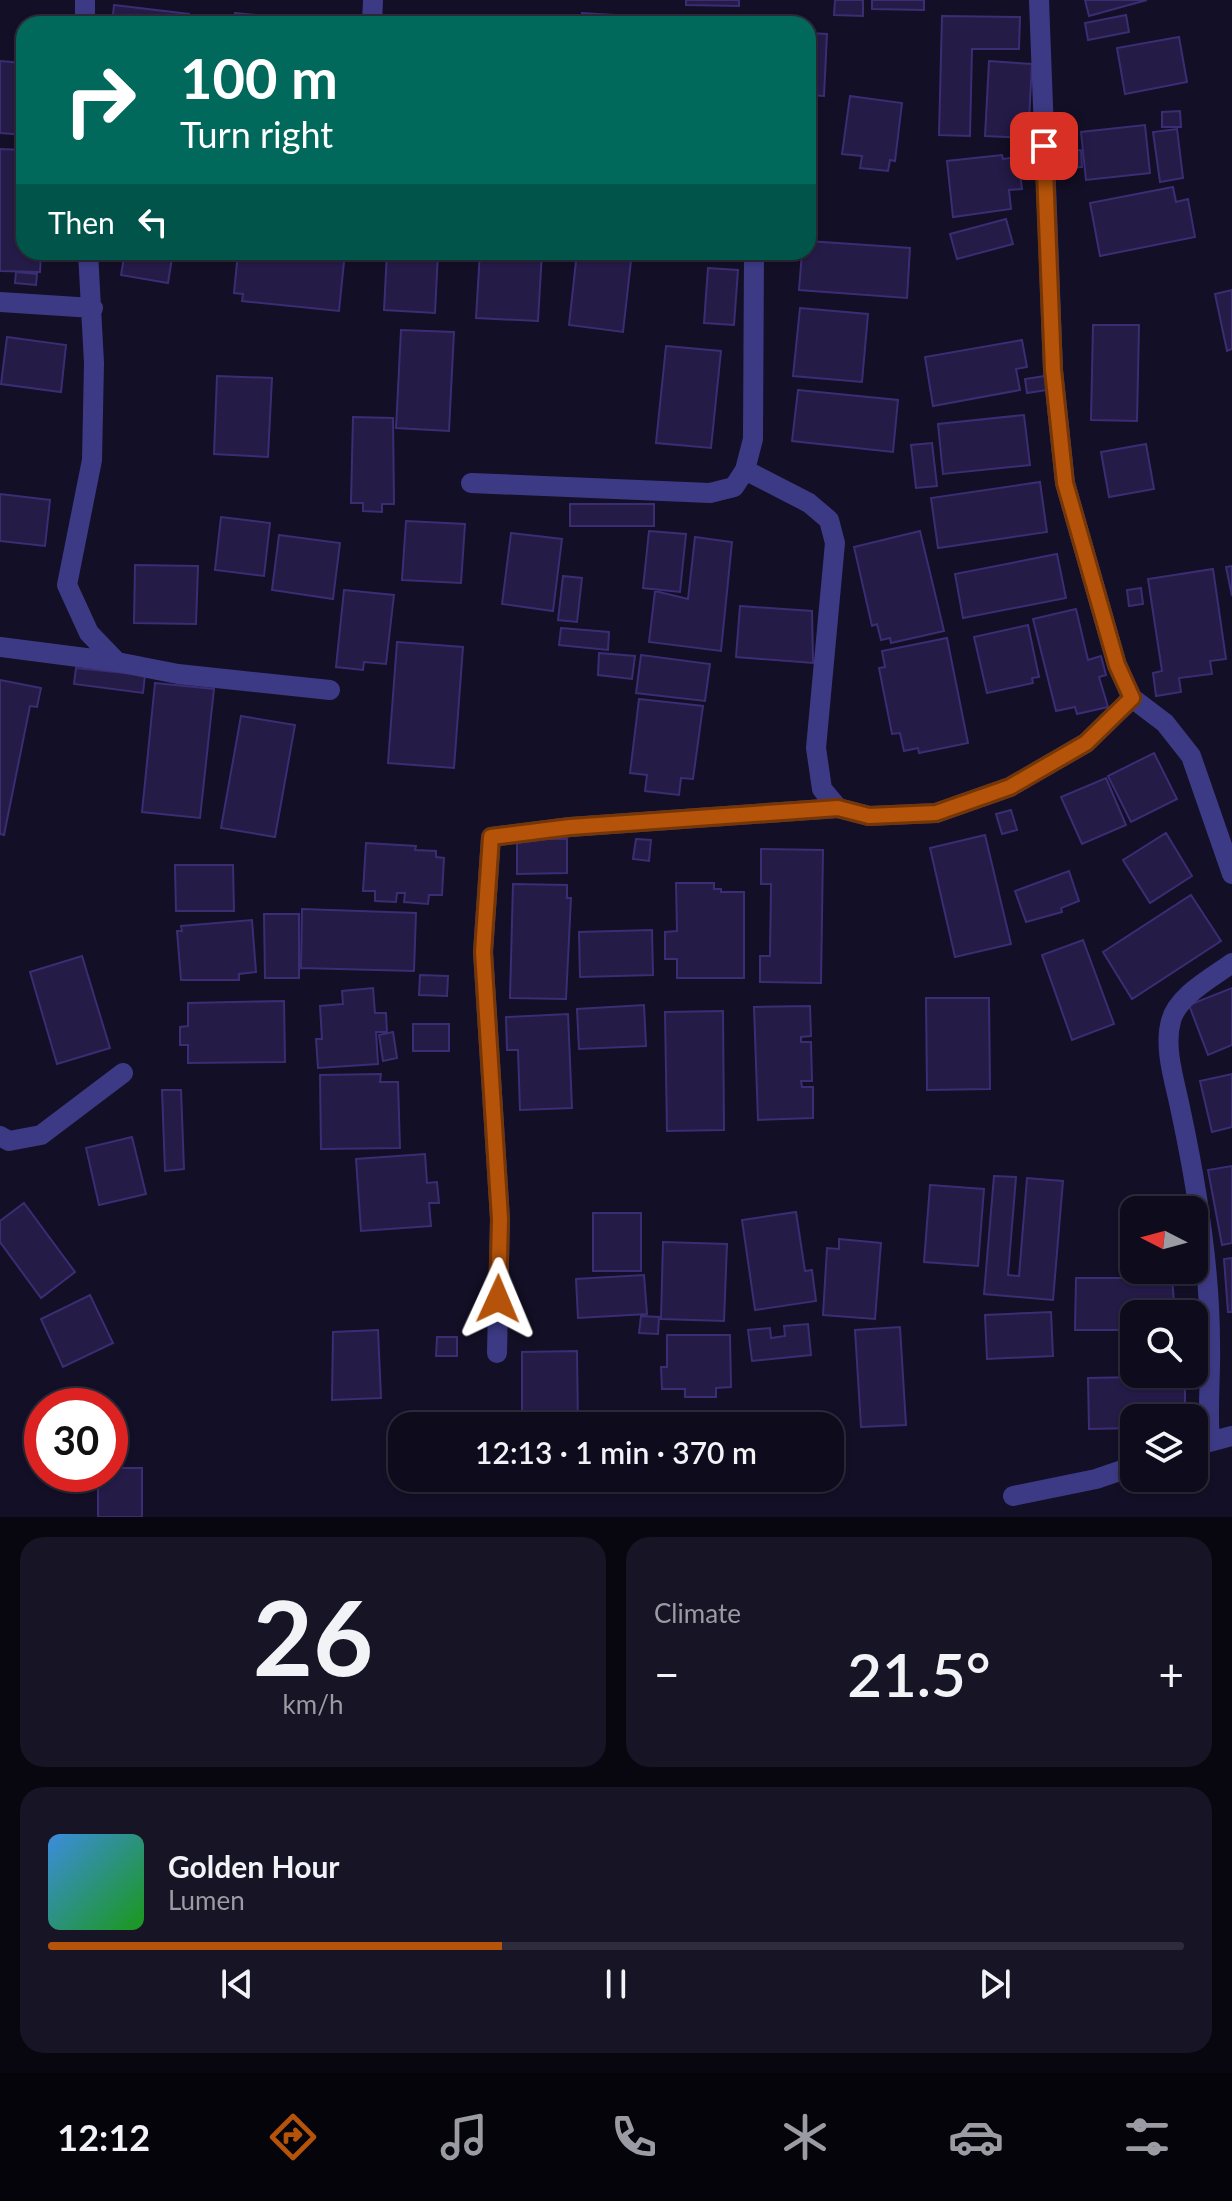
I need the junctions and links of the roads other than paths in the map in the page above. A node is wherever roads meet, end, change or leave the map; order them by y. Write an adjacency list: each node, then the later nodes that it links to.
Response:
1 (1039, 0): 11 (street)
2 (89, 260): 5 (street)
3 (754, 260): 6 (street)
4 (0, 302): 5 (street)
5 (93, 308): 9 (street)
6 (745, 470): 7 (street); 12 (street)
7 (471, 483)
8 (0, 647): 9 (street)
9 (117, 662): 10 (street)
10 (330, 690)
11 (1132, 698): 12 (street); 13 (street)
12 (838, 808): 17 (street)
13 (1232, 874)
14 (1232, 963): 18 (street)
15 (123, 1073): 16 (street)
16 (0, 1136)
17 (497, 1353)
18 (1207, 1404)
19 (1232, 1436): 20 (street)
20 (1208, 1442)
21 (1120, 1471): 22 (street)
22 (1013, 1496)

